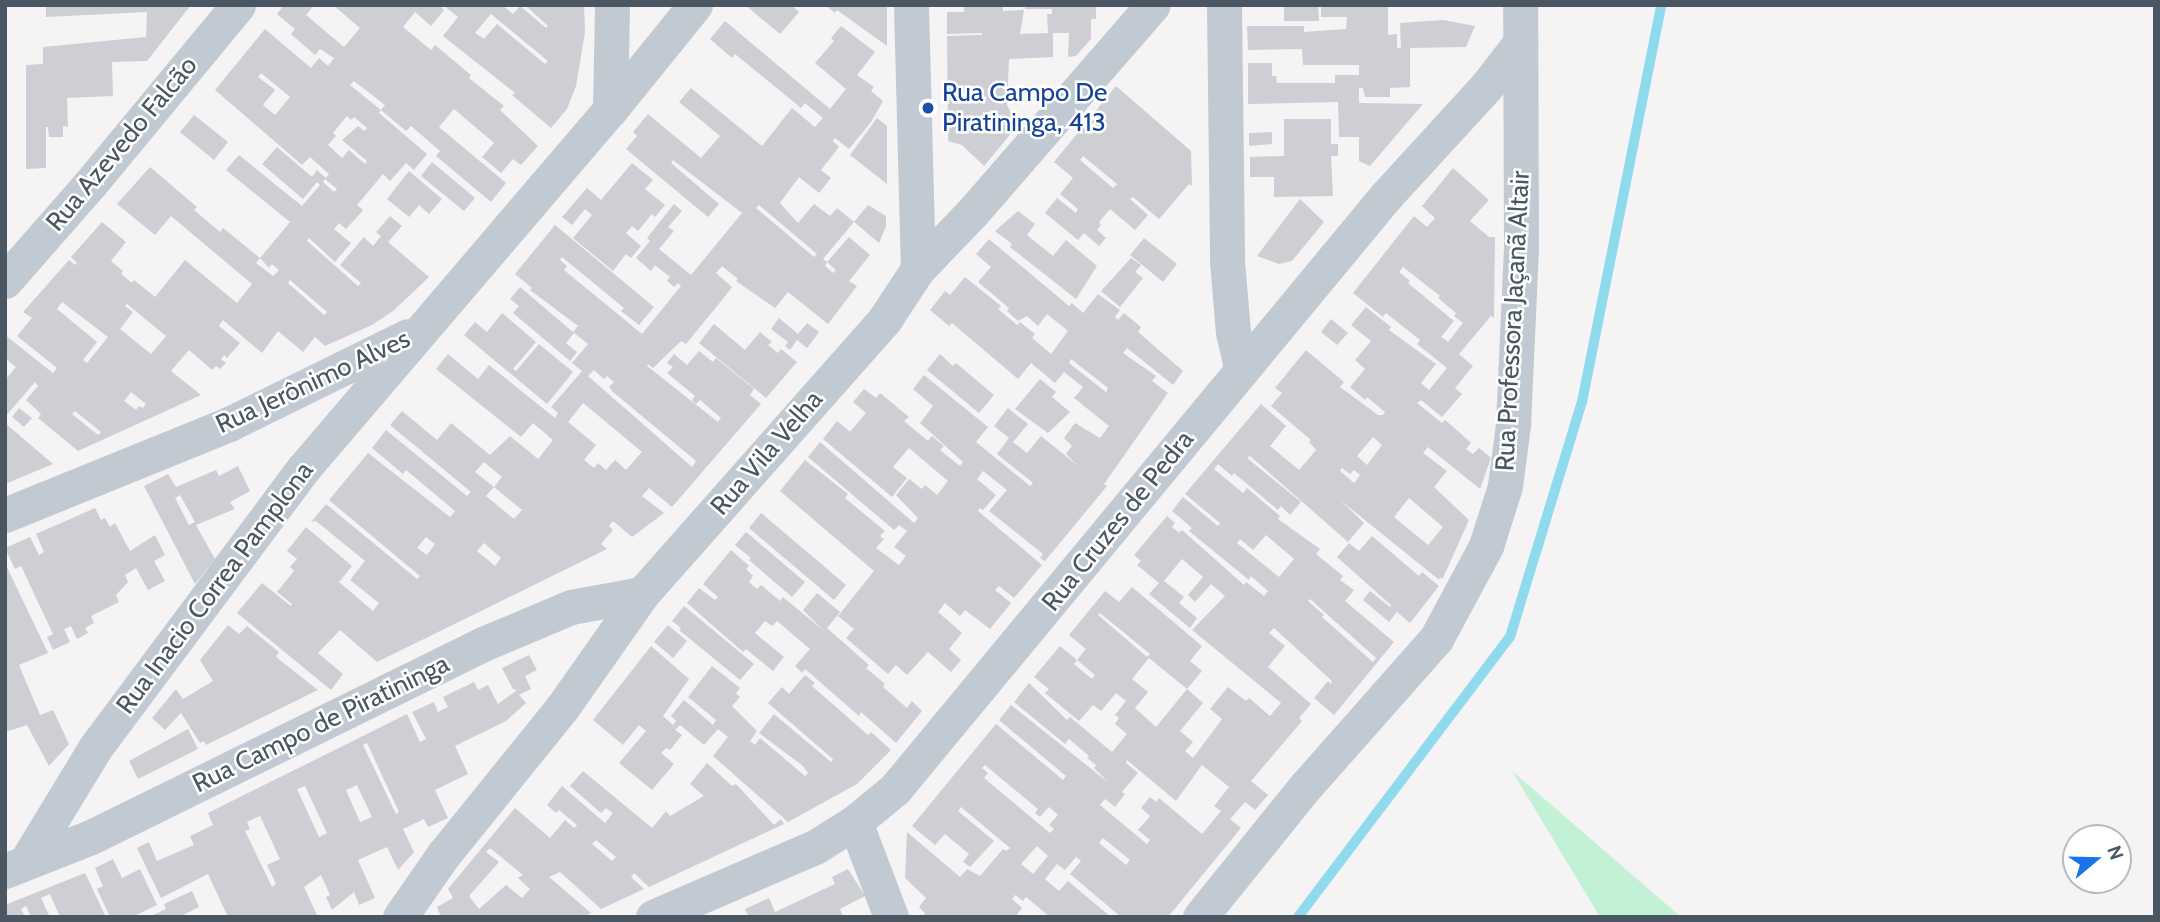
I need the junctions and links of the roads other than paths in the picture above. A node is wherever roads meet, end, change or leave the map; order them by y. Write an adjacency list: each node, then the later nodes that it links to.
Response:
1 (238, 5): 11 (street, Rua Azevedo Falcão)
2 (612, 5): 9 (street)
3 (695, 5): 9 (street, Rua Jerônimo Alves)
4 (911, 5): 10 (street)
5 (1153, 5): 10 (street, Rua Vila Velha)
6 (1224, 5): 13 (street)
7 (1520, 5): 8 (street, Rua Professora Jaçanã Altair)
8 (1520, 43): 13 (street, Rua Cruzes de Pedra); 21 (street, Rua Professora Jaçanã Altair)
9 (610, 110): 12 (street, Rua Jerônimo Alves)
10 (918, 269): 15 (street, Rua Vila Velha)
11 (5, 281)
12 (421, 330): 14 (street, Rua Jerônimo Alves); 17 (street, Rua Inacio Correa Pamplona)
13 (1242, 370): 16 (street, Rua Cruzes de Pedra)
14 (5, 514)
15 (642, 594): 17 (street, Rua Campo de Piratininga); 18 (street, Rua Vila Velha)
16 (855, 822): 19 (street, Rua Cruzes de Pedra); 20 (street)
17 (16, 866)
18 (400, 917)
19 (653, 917)
20 (891, 917)
21 (1200, 917)

